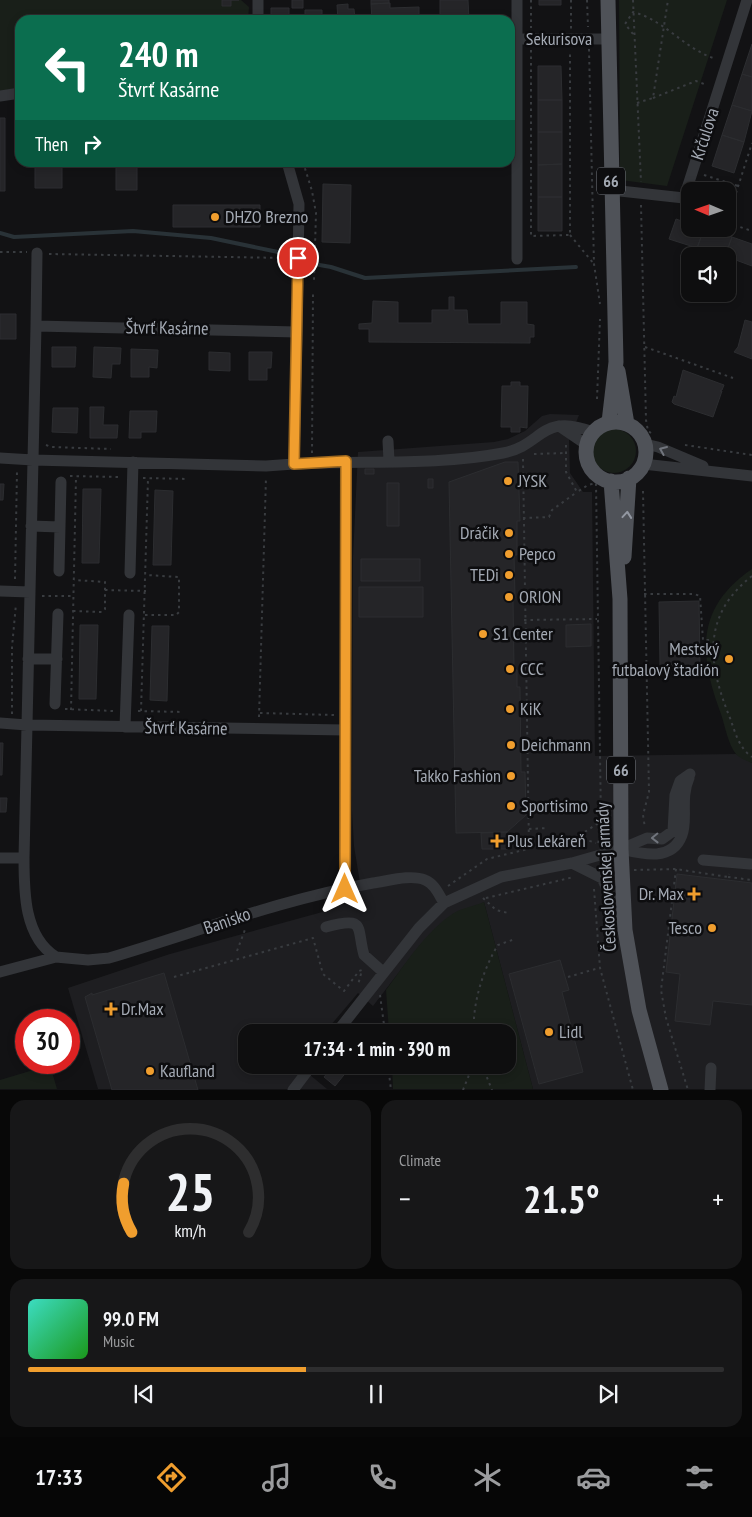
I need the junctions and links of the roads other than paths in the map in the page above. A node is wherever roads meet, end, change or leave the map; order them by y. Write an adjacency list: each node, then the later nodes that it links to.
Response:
1 (258, 0): 5 (street)
2 (517, 0): 6 (street)
3 (608, 0): 8 (main road, 66)
4 (747, 0): 13 (street, Krčulova)
5 (258, 15)
6 (515, 26)
7 (515, 39): 8 (street, Sekurisova)
8 (608, 39): 13 (main road, 66)
9 (15, 93): 10 (street)
10 (0, 96)
11 (515, 149): 15 (street)
12 (288, 167): 17 (street)
13 (611, 190): 18 (main road, 66)
14 (37, 253): 16 (street)
15 (516, 259)
16 (36, 326): 17 (street, Štvrť Kasárne); 25 (street)
17 (297, 332): 29 (street)
18 (616, 362): 19 (main road, 66); 20 (main road, 66)
19 (609, 422): 20 (main road); 21 (main road)
20 (627, 424): 22 (main road)
21 (590, 438): 26 (street); 35 (main road)
22 (648, 440): 30 (main road); 31 (street, one-way to 22)
23 (388, 441): 26 (street)
24 (0, 458): 25 (street)
25 (33, 460): 28 (street); 36 (street)
26 (389, 460): 27 (street)
27 (346, 461): 29 (street); 51 (street)
28 (133, 462): 29 (street); 39 (street)
29 (294, 464)
30 (643, 464): 31 (street); 33 (main road)
31 (714, 471): 32 (street)
32 (752, 476)
33 (629, 478): 35 (main road); 42 (main road, Československej armády / 66, one-way to 33)
34 (64, 479): 37 (street)
35 (611, 481): 42 (main road, Československej armády / 66)
36 (32, 526): 37 (street); 41 (street)
37 (60, 527): 38 (street)
38 (59, 570)
39 (130, 573)
40 (0, 592): 41 (street)
41 (34, 594): 45 (street)
42 (620, 599): 52 (main road, Československej armády / 66)
43 (58, 614): 46 (street)
44 (130, 615): 50 (street)
45 (28, 659): 46 (street); 49 (street)
46 (57, 660): 47 (street)
47 (59, 706)
48 (0, 723): 49 (street, Štvrť Kasárne)
49 (27, 724): 50 (street, Štvrť Kasárne); 54 (street)
50 (125, 727): 51 (street, Štvrť Kasárne)
51 (346, 730): 58 (street)
52 (621, 849): 52 (street, one-way to 52); 56 (street); 61 (main road, Československej armády / 66)
53 (0, 858): 54 (street)
54 (24, 858): 62 (street)
55 (704, 860): 57 (street)
56 (572, 863): 59 (street); 61 (street)
57 (750, 864)
58 (345, 889): 59 (street, Banisko); 62 (street, Banisko)
59 (449, 901): 64 (street)
60 (326, 927): 64 (street)
61 (625, 930): 69 (main road, Československej armády / 66)
62 (56, 957): 63 (street, Banisko)
63 (0, 972)
64 (383, 972): 65 (street)
65 (343, 1024)
66 (711, 1068): 70 (street)
67 (305, 1074): 68 (street)
68 (293, 1090)
69 (661, 1090)
70 (710, 1090)

